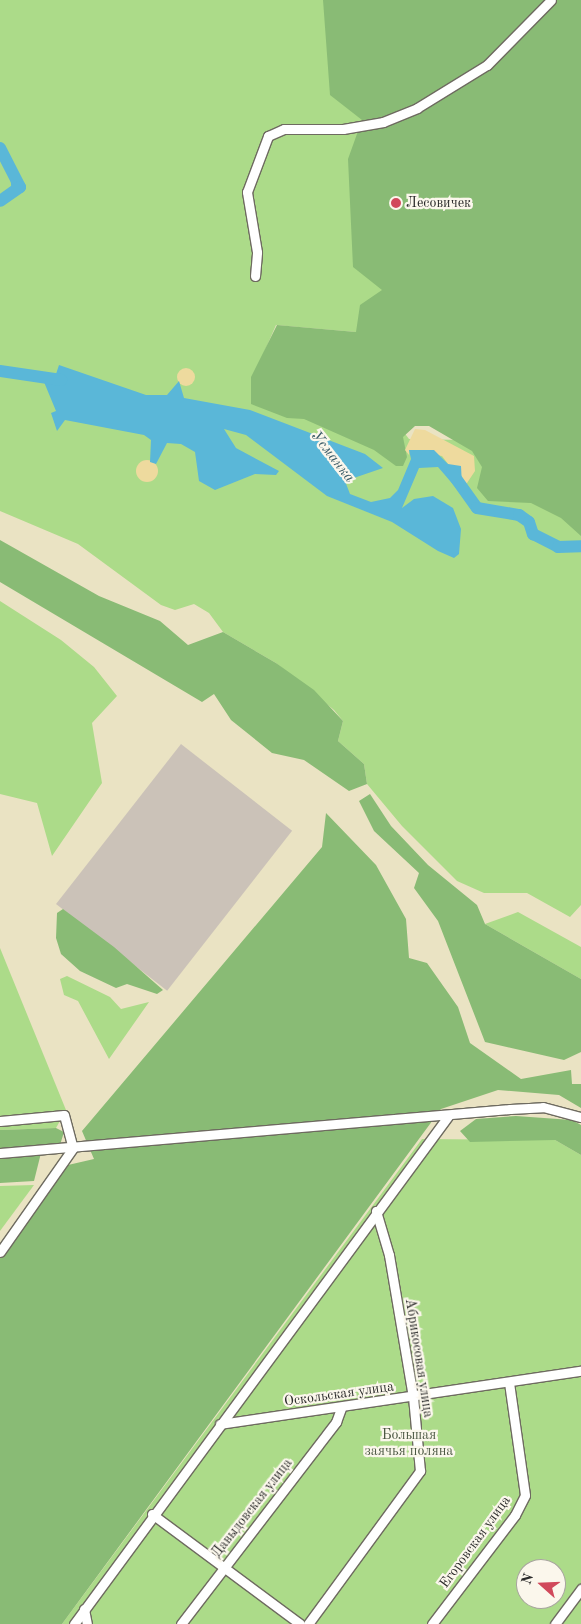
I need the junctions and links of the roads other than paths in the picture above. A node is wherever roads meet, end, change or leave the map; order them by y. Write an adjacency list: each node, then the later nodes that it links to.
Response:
1 (551, 0): 2 (street)
2 (256, 276)
3 (449, 1115): 4 (street); 6 (street); 8 (street)
4 (581, 1117)
5 (0, 1121): 6 (street)
6 (73, 1148): 7 (street); 9 (street)
7 (0, 1153)
8 (376, 1211): 12 (street, Абрикосовая улица); 14 (street)
9 (0, 1252)
10 (581, 1371): 11 (street, Оскольская улица)
11 (509, 1383): 12 (street, Оскольская улица); 24 (street, Егоровская улица)
12 (413, 1397): 13 (street, Оскольская улица); 23 (street, Абрикосовая улица)
13 (341, 1408): 14 (street, Оскольская улица); 16 (street, Давыдовская улица)
14 (220, 1424): 15 (street)
15 (152, 1514): 16 (street); 18 (street)
16 (224, 1566): 21 (street, Давыдовская улица); 22 (street)
17 (581, 1588): 25 (street)
18 (84, 1609): 19 (street); 20 (street)
19 (74, 1624)
20 (87, 1624)
21 (181, 1624)
22 (300, 1624)
23 (308, 1624)
24 (432, 1624)
25 (555, 1624)

